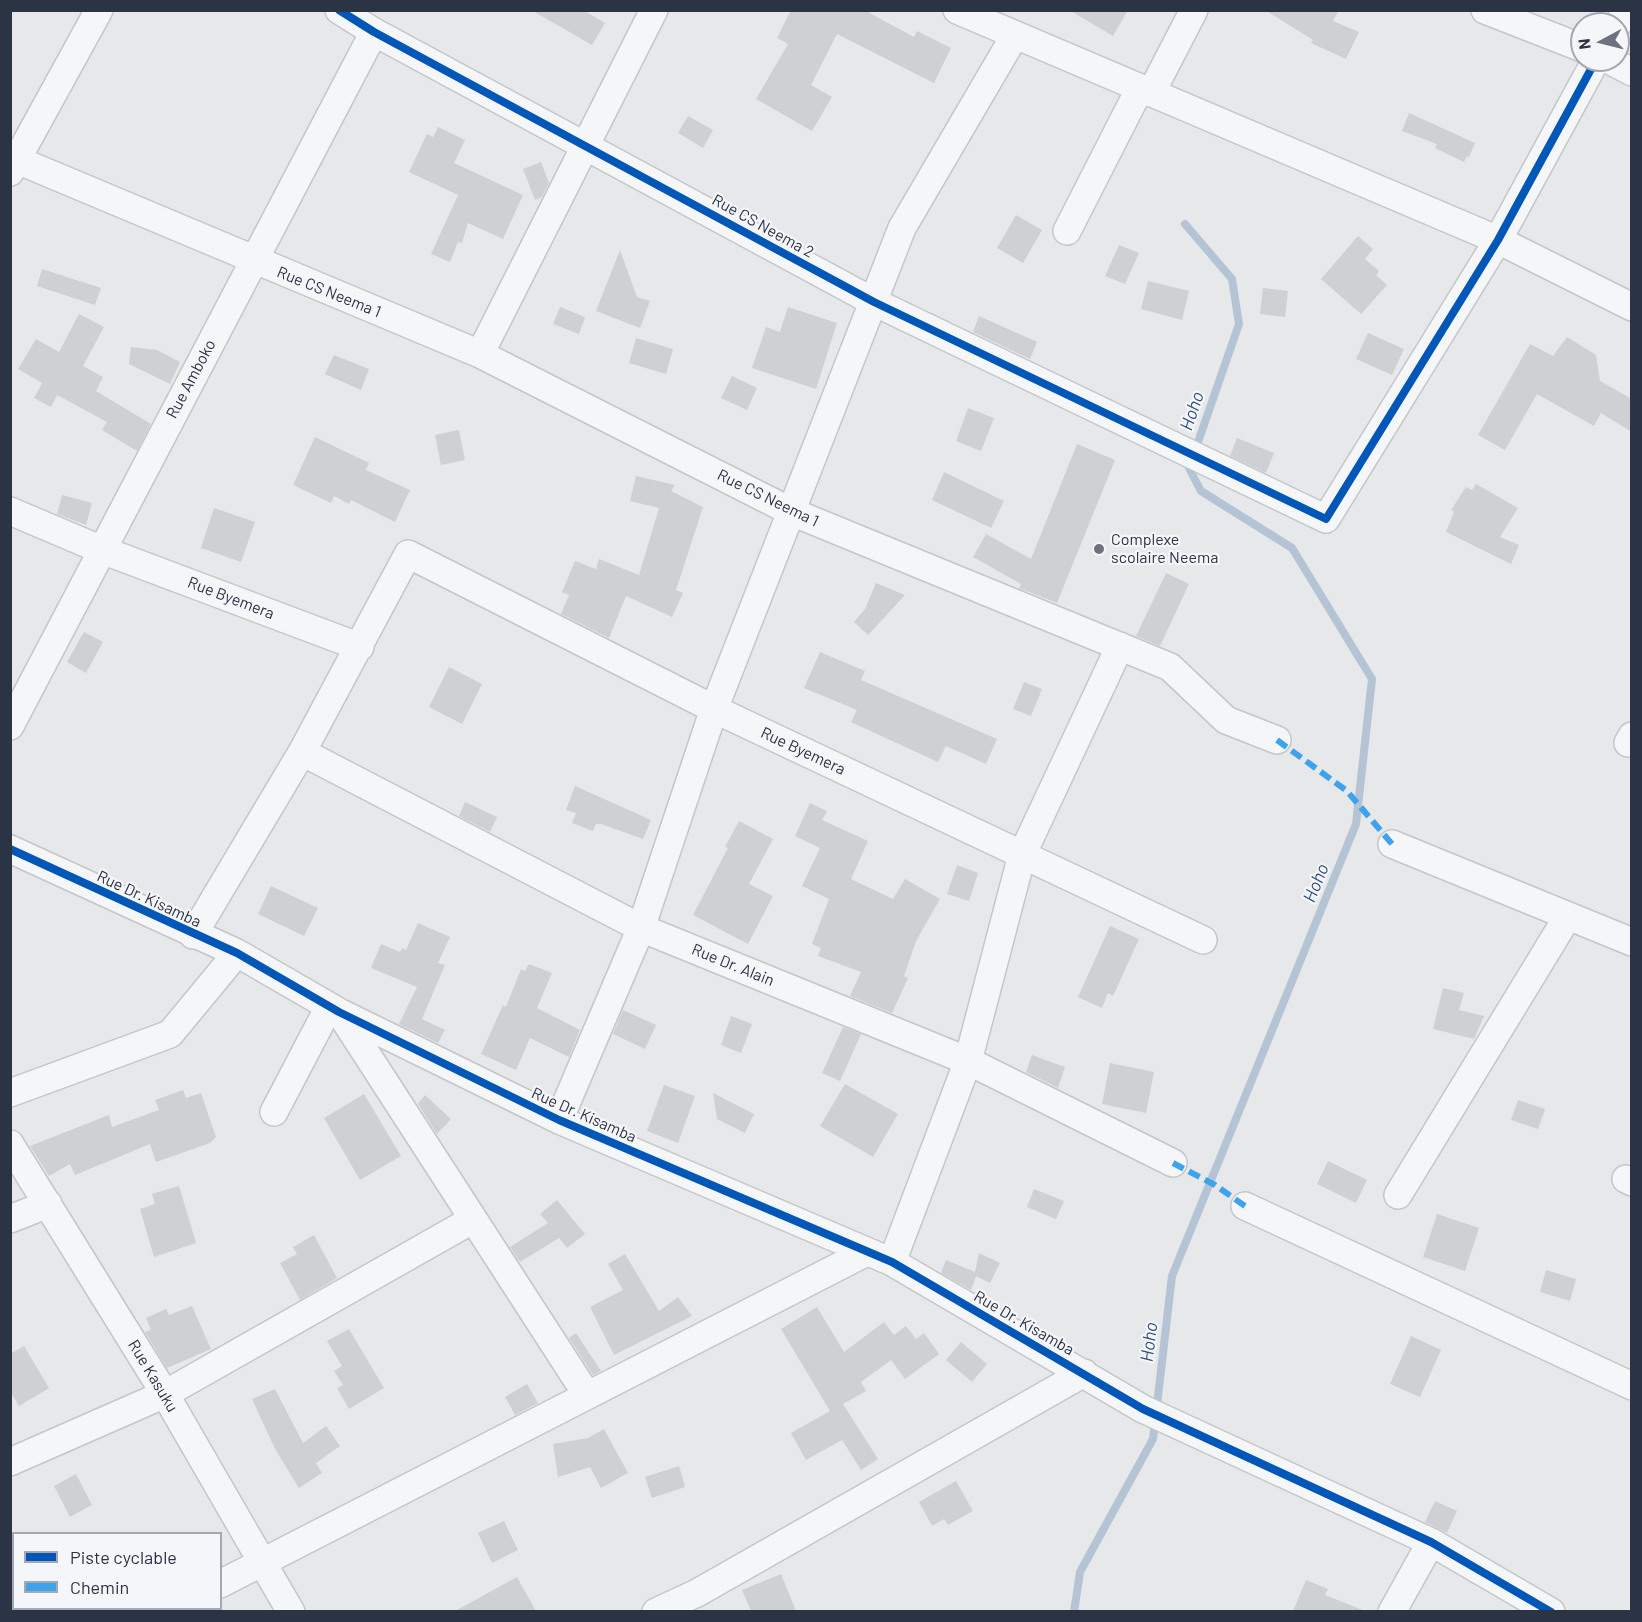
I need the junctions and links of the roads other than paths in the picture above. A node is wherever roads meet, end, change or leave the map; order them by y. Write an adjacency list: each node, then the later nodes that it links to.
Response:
1 (99, 10): 13 (street)
2 (339, 10): 7 (street, Rue CS Neema 2)
3 (654, 10): 12 (street)
4 (957, 10): 8 (street)
5 (1194, 10): 11 (street)
6 (1485, 10): 9 (street)
7 (374, 32): 12 (street, Rue CS Neema 2); 16 (street, Rue Amboko)
8 (1015, 35): 11 (street); 17 (street)
9 (1570, 43)
10 (1589, 72): 15 (street)
11 (1146, 90): 14 (street); 15 (street)
12 (586, 144): 17 (street, Rue CS Neema 2); 19 (street)
13 (13, 163): 16 (street, Rue CS Neema 1)
14 (1067, 231)
15 (1498, 240): 17 (street, Rue CS Neema 2); 18 (street)
16 (253, 260): 19 (street, Rue CS Neema 1); 22 (street, Rue Amboko)
17 (874, 302): 21 (street)
18 (1632, 308)
19 (480, 354): 21 (street, Rue CS Neema 1)
20 (10, 511): 22 (street, Rue Byemera)
21 (792, 512): 23 (street, Rue CS Neema 1); 25 (street)
22 (102, 550): 24 (street, Rue Byemera); 26 (street, Rue Amboko)
23 (1120, 646): 27 (street, Rue CS Neema 1); 31 (street)
24 (360, 647): 25 (street, Rue Byemera); 28 (street)
25 (714, 709): 31 (street, Rue Byemera); 33 (street)
26 (10, 726)
27 (1277, 740)
28 (302, 752): 33 (street, Rue Dr. Alain); 34 (street)
29 (1392, 844): 32 (street)
30 (10, 849): 34 (street, Rue Dr. Kisamba)
31 (1022, 855): 35 (street, Rue Byemera); 39 (street)
32 (1568, 916): 36 (street); 45 (street)
33 (641, 928): 39 (street, Rue Dr. Alain); 42 (street)
34 (193, 935): 37 (street, Rue Dr. Kisamba)
35 (1203, 940)
36 (1632, 942)
37 (237, 953): 38 (street, Rue Dr. Kisamba); 40 (street)
38 (334, 1010): 41 (street); 42 (street, Rue Dr. Kisamba); 49 (street, Rue Dr. Kisamba)
39 (968, 1060): 44 (street, Rue Dr. Alain); 51 (street)
40 (10, 1093)
41 (274, 1112)
42 (559, 1120): 50 (street, Rue Dr. Kisamba)
43 (10, 1144): 46 (street, Rue Kasuku)
44 (1173, 1163)
45 (1398, 1195)
46 (48, 1204): 48 (street); 54 (street, Rue Kasuku)
47 (1245, 1206): 53 (street)
48 (10, 1219)
49 (472, 1220): 54 (street); 55 (street, Rue Dr. Kisamba)
50 (865, 1253): 51 (street, Rue Dr. Kisamba); 55 (street)
51 (892, 1263): 52 (street, Rue Dr. Kisamba)
52 (1084, 1373): 57 (street, Rue Dr. Kisamba); 60 (street)
53 (1632, 1386)
54 (165, 1394): 56 (street); 58 (street, Rue Kasuku)
55 (587, 1395): 58 (street)
56 (10, 1462)
57 (1431, 1542): 63 (street); 64 (street, Rue Dr. Kisamba)
58 (261, 1563): 59 (street); 61 (street, Rue Kasuku)
59 (222, 1583)
60 (702, 1602): 62 (street)
61 (291, 1611)
62 (656, 1611)
63 (1392, 1611)
64 (1551, 1611)

